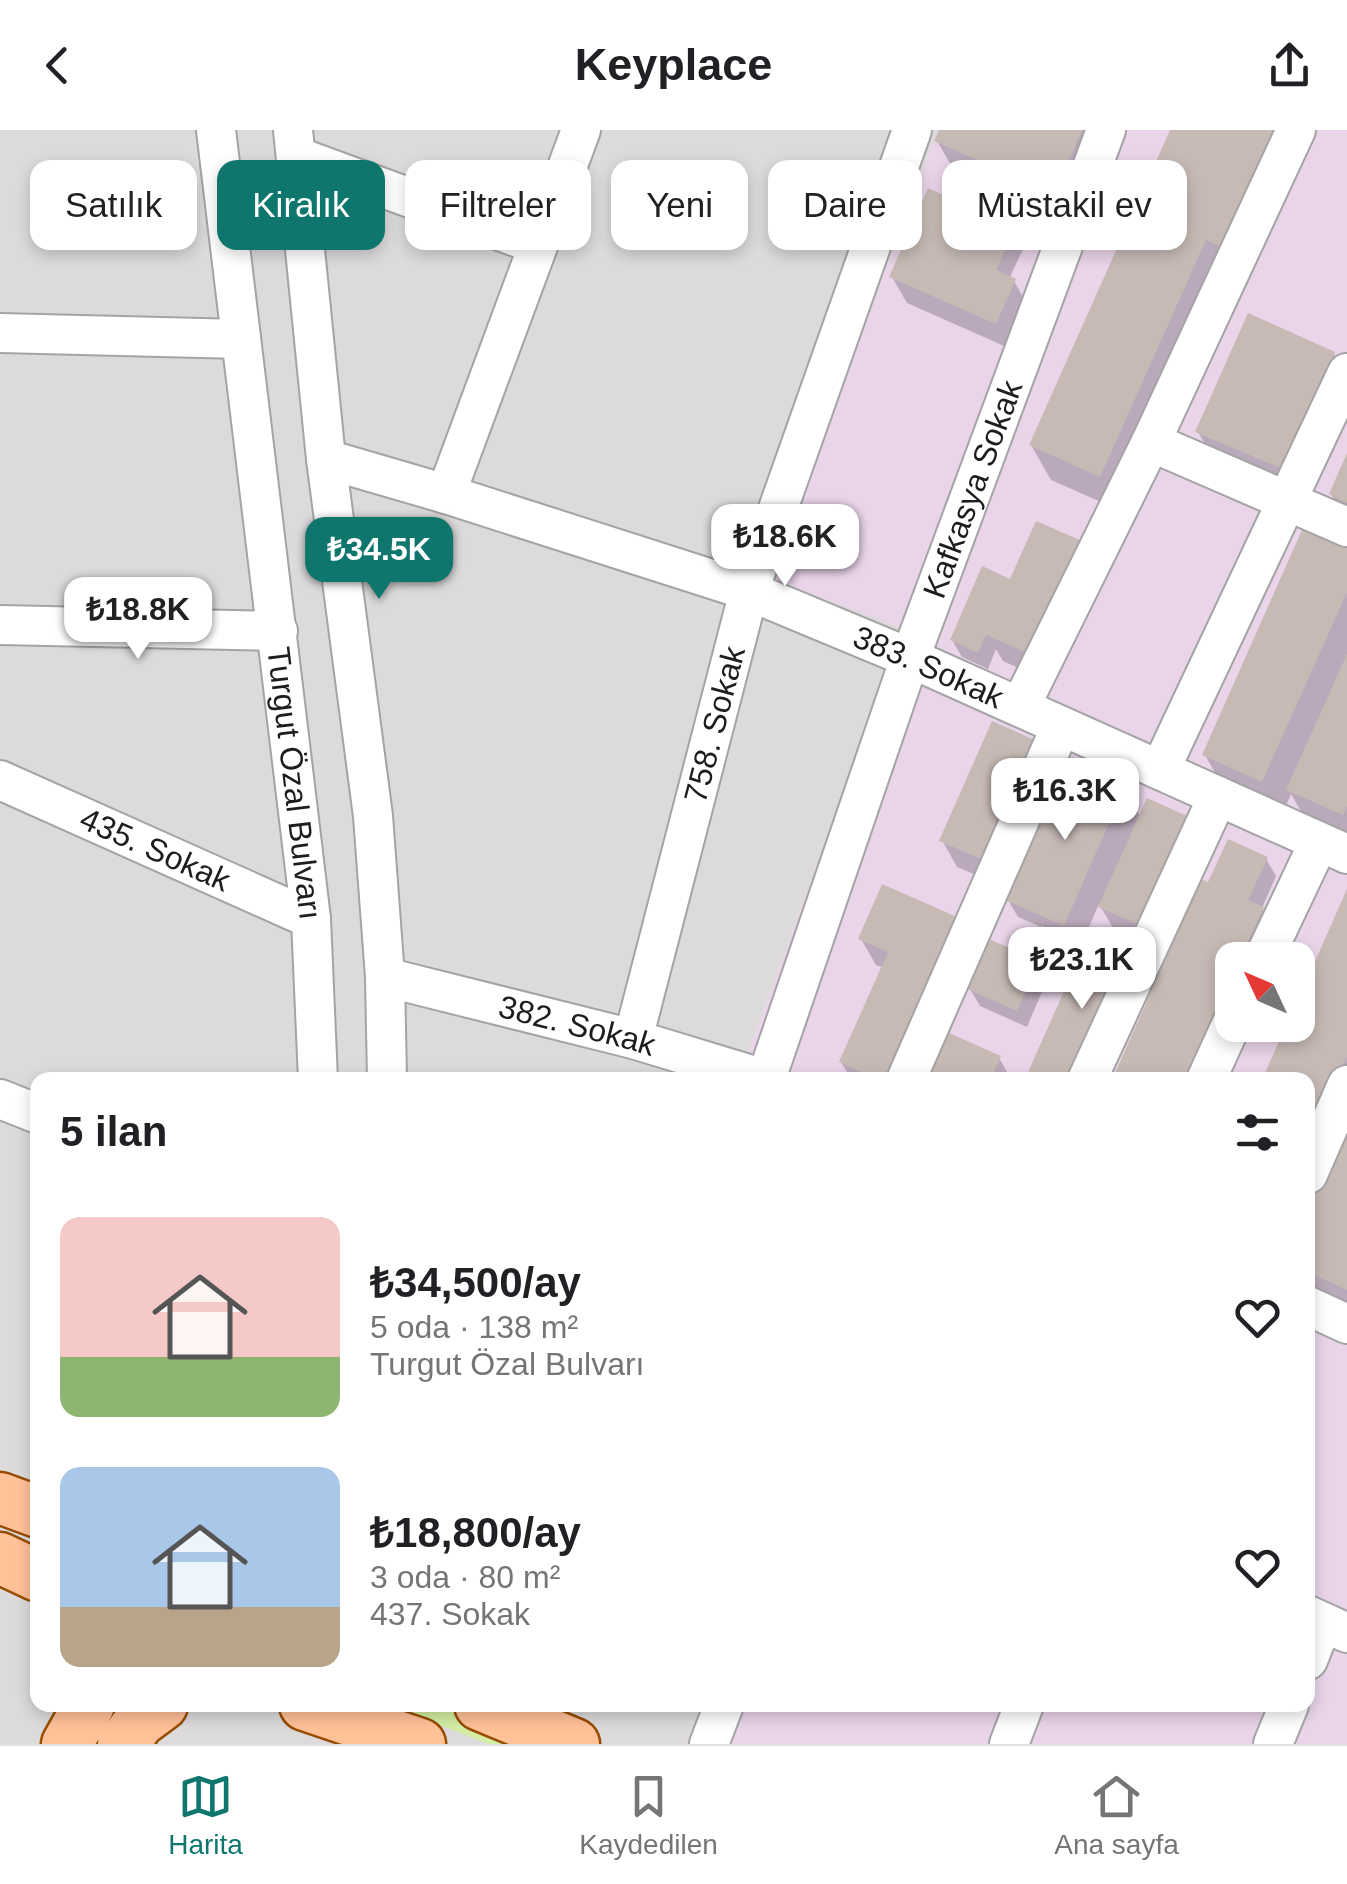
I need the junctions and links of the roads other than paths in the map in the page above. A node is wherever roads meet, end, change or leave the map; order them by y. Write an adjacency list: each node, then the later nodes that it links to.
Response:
1 (216, 130): 11 (street, Turgut Özal Bulvarı)
2 (581, 130): 7 (street)
3 (912, 130): 18 (street, 758. Sokak)
4 (1106, 130): 21 (street, Kafkasya Sokak)
5 (1296, 130): 13 (street)
6 (294, 143): 8 (street); 14 (street)
7 (570, 160)
8 (405, 189)
9 (536, 250): 15 (street)
10 (0, 333): 11 (street)
11 (241, 339): 20 (street, Turgut Özal Bulvarı)
12 (1347, 373): 16 (street)
13 (1151, 442): 16 (street); 22 (street)
14 (326, 459): 15 (street, 383. Sokak); 30 (street)
15 (446, 494): 18 (street, 383. Sokak)
16 (1287, 501): 17 (street); 24 (street)
17 (1347, 527)
18 (748, 590): 21 (street, 383. Sokak); 31 (street, 758. Sokak)
19 (1, 628): 20 (street)
20 (278, 631): 28 (street, Turgut Özal Bulvarı)
21 (910, 658): 22 (street, 383. Sokak); 36 (street, Kafkasya Sokak)
22 (1020, 707): 23 (street, 383. Sokak)
23 (1061, 726): 24 (street, 383. Sokak); 37 (street)
24 (1160, 770): 26 (street, 383. Sokak)
25 (0, 780): 28 (street, 435. Sokak)
26 (1218, 796): 27 (street, 383. Sokak); 38 (street)
27 (1333, 848): 29 (street)
28 (311, 919): 33 (street, Turgut Özal Bulvarı)
29 (1274, 942)
30 (385, 977): 31 (street, 382. Sokak); 34 (street)
31 (632, 1040): 35 (street, 382. Sokak)
32 (1224, 1042): 39 (street)
33 (318, 1072)
34 (388, 1072)
35 (740, 1072)
36 (770, 1072)
37 (910, 1072)
38 (1091, 1072)
39 (1210, 1072)
40 (1347, 1085): 43 (street)
41 (0, 1099): 42 (street)
42 (30, 1111)
43 (1315, 1158)
44 (1315, 1309): 45 (street)
45 (1347, 1324)
46 (0, 1498): 47 (main road)
47 (30, 1509)
48 (0, 1558): 49 (main road)
49 (30, 1572)
50 (1326, 1623): 51 (street)
51 (1315, 1646)
52 (85, 1712): 59 (main road)
53 (153, 1712): 60 (main road)
54 (326, 1712): 61 (main road)
55 (497, 1712): 62 (main road)
56 (721, 1712): 63 (street)
57 (1021, 1712): 64 (street)
58 (1286, 1712): 65 (street)
59 (66, 1744)
60 (123, 1744)
61 (420, 1744)
62 (574, 1744)
63 (708, 1744)
64 (1008, 1744)
65 (1273, 1744)

